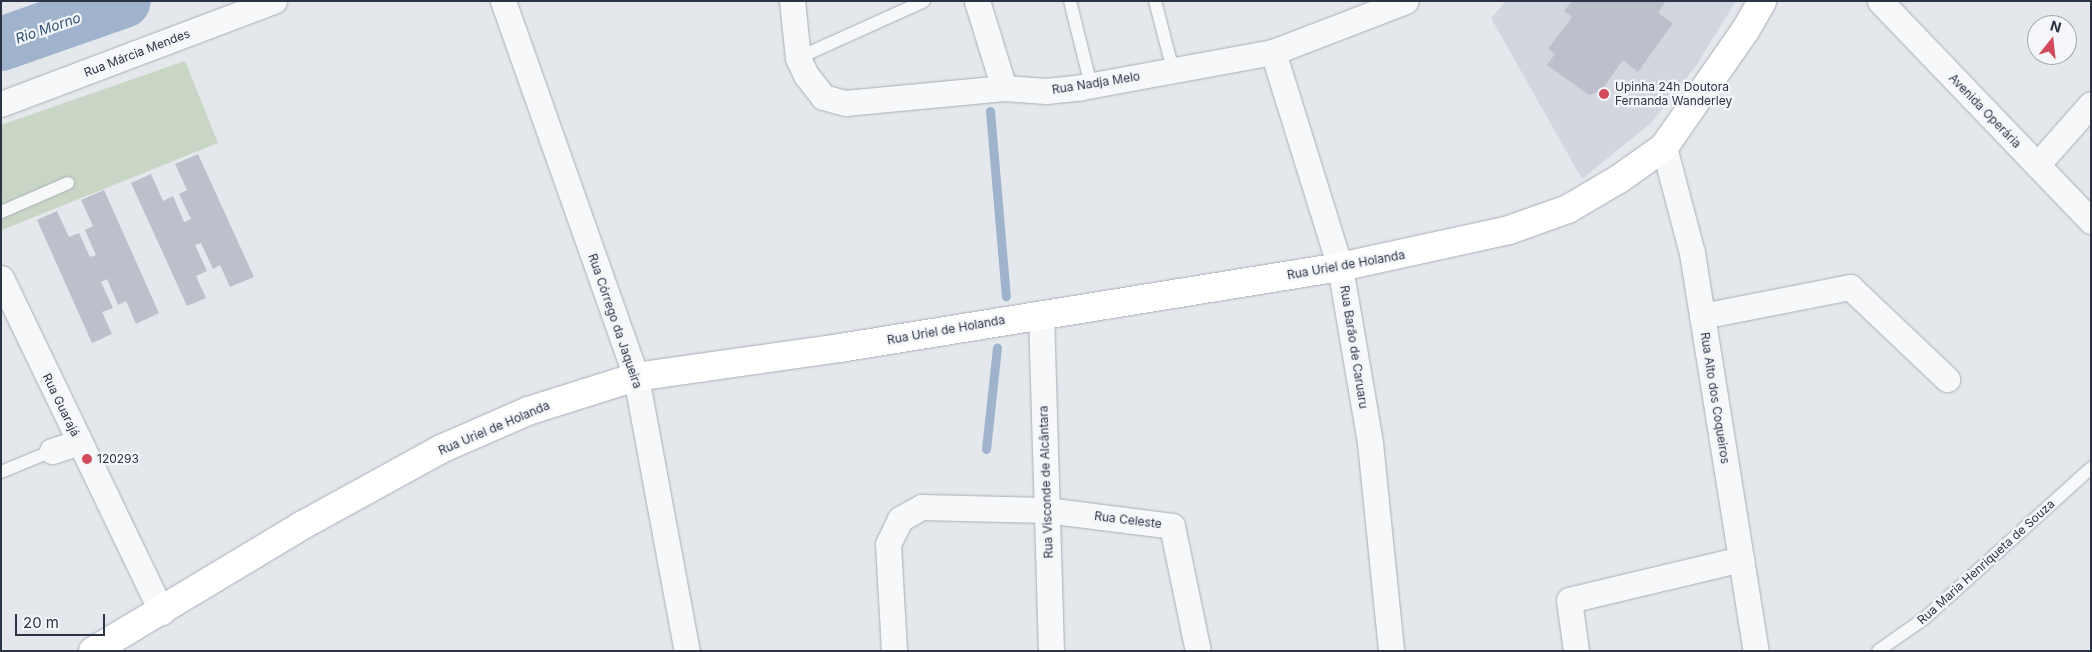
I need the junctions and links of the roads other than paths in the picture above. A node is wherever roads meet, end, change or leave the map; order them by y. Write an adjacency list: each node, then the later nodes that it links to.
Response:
1 (274, 1): 16 (street, Rua Márcia Mendes)
2 (503, 1): 28 (street, Rua Córrego da Jaqueira)
3 (792, 1): 12 (street)
4 (924, 1): 12 (lane)
5 (977, 1): 15 (street)
6 (1070, 1): 14 (lane)
7 (1156, 1): 13 (lane)
8 (1406, 1): 11 (street, Rua Nadja Melo)
9 (1762, 1): 18 (main road, Rua Uriel de Holanda)
10 (1880, 1): 19 (street, Avenida Operária)
11 (1273, 52): 13 (street, Rua Nadja Melo); 23 (street, Rua Barão de Caruaru)
12 (798, 58): 15 (street, Rua Nadja Melo)
13 (1173, 70): 14 (street, Rua Nadja Melo)
14 (1091, 85): 15 (street, Rua Nadja Melo)
15 (1004, 88)
16 (1, 104)
17 (2091, 104): 19 (street)
18 (1664, 147): 23 (main road, Rua Uriel de Holanda); 26 (street, Rua Alto dos Coqueiros)
19 (2037, 165): 22 (street, Avenida Operária)
20 (68, 183): 21 (lane)
21 (1, 212)
22 (2091, 221)
23 (1340, 267): 25 (main road, Rua Uriel de Holanda); 42 (street, Rua Barão de Caruaru)
24 (1, 278): 27 (street, Rua Guarajá)
25 (1040, 314): 28 (main road, Rua Uriel de Holanda); 34 (street, Rua Visconde de Alcântara)
26 (1702, 316): 29 (street); 35 (street, Rua Alto dos Coqueiros)
27 (11, 326): 30 (street, Rua Guarajá)
28 (636, 377): 36 (main road, Rua Uriel de Holanda); 38 (street, Rua Córrego da Jaqueira)
29 (1947, 379)
30 (79, 442): 31 (street); 36 (street, Rua Guarajá)
31 (52, 451): 33 (lane)
32 (2091, 468): 45 (lane, Rua Maria Henriqueta de Souza)
33 (1, 472)
34 (1046, 510): 39 (street); 40 (street, Rua Visconde de Alcântara); 41 (street, Rua Celeste)
35 (1741, 559): 43 (street); 44 (street, Rua Alto dos Coqueiros)
36 (162, 612): 37 (main road, Rua Uriel de Holanda)
37 (93, 651)
38 (687, 651)
39 (894, 651)
40 (1050, 651)
41 (1198, 651)
42 (1391, 651)
43 (1576, 651)
44 (1756, 651)
45 (1878, 651)

